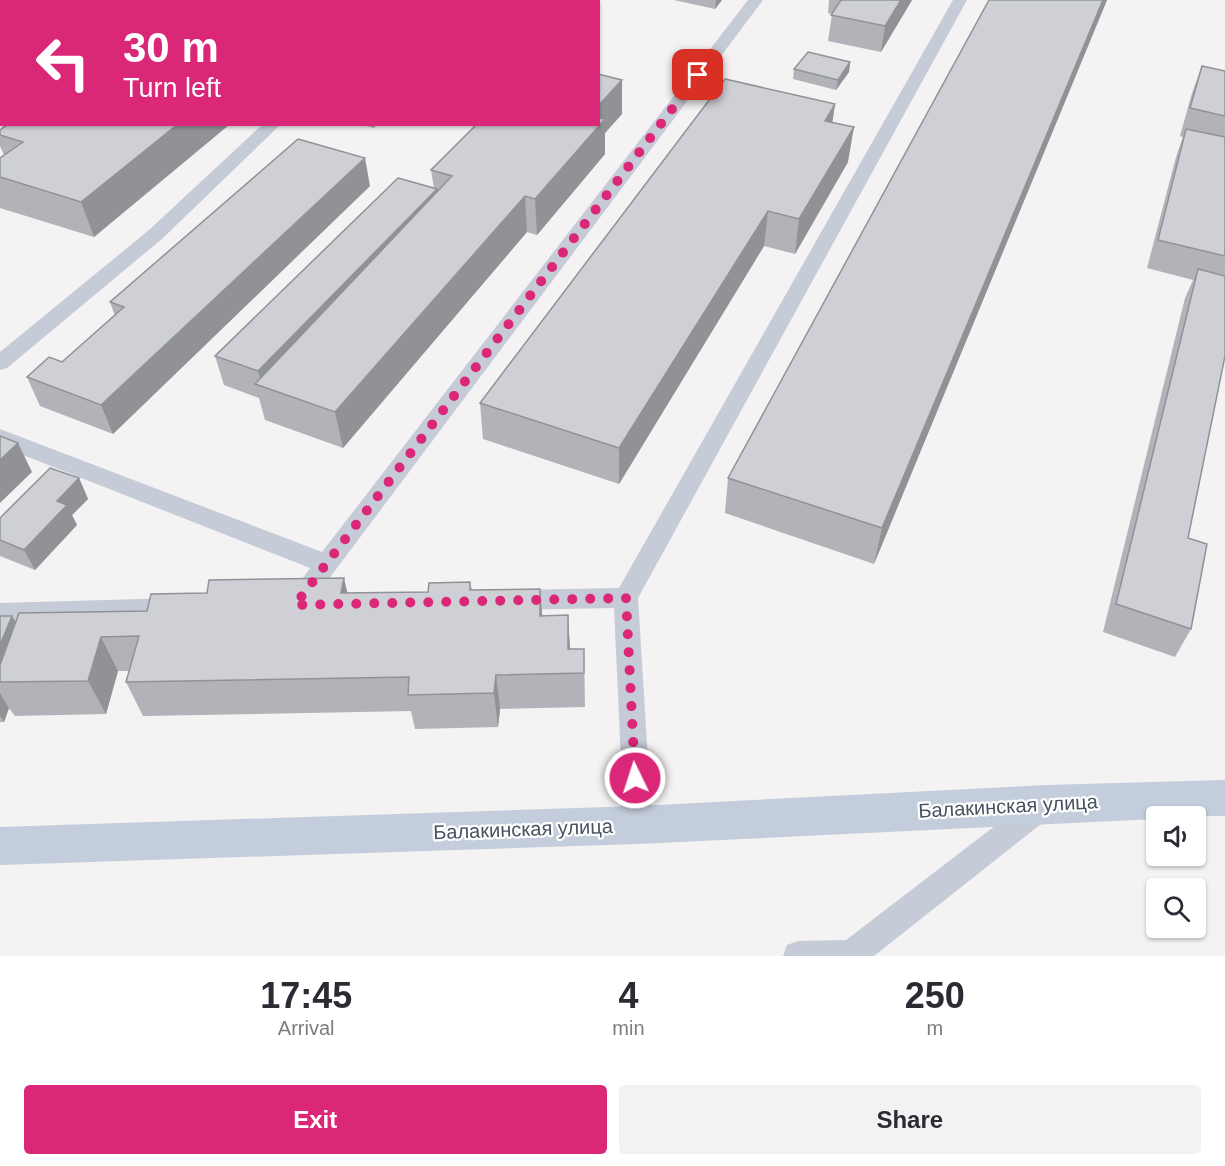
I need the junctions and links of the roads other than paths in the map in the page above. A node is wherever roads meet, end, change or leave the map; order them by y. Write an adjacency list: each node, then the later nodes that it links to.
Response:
1 (756, 0): 6 (lane)
2 (960, 0): 7 (lane)
3 (271, 126): 4 (lane)
4 (0, 363)
5 (0, 437): 6 (lane)
6 (326, 564): 9 (lane)
7 (626, 598): 8 (lane); 14 (lane)
8 (484, 601)
9 (330, 604)
10 (201, 608): 11 (lane)
11 (0, 613)
12 (1225, 798): 13 (main road, Балакинская улица)
13 (1046, 804): 14 (main road, Балакинская улица); 16 (lane)
14 (638, 825): 15 (main road, Балакинская улица)
15 (0, 846)
16 (851, 955): 17 (lane)
17 (798, 956)

